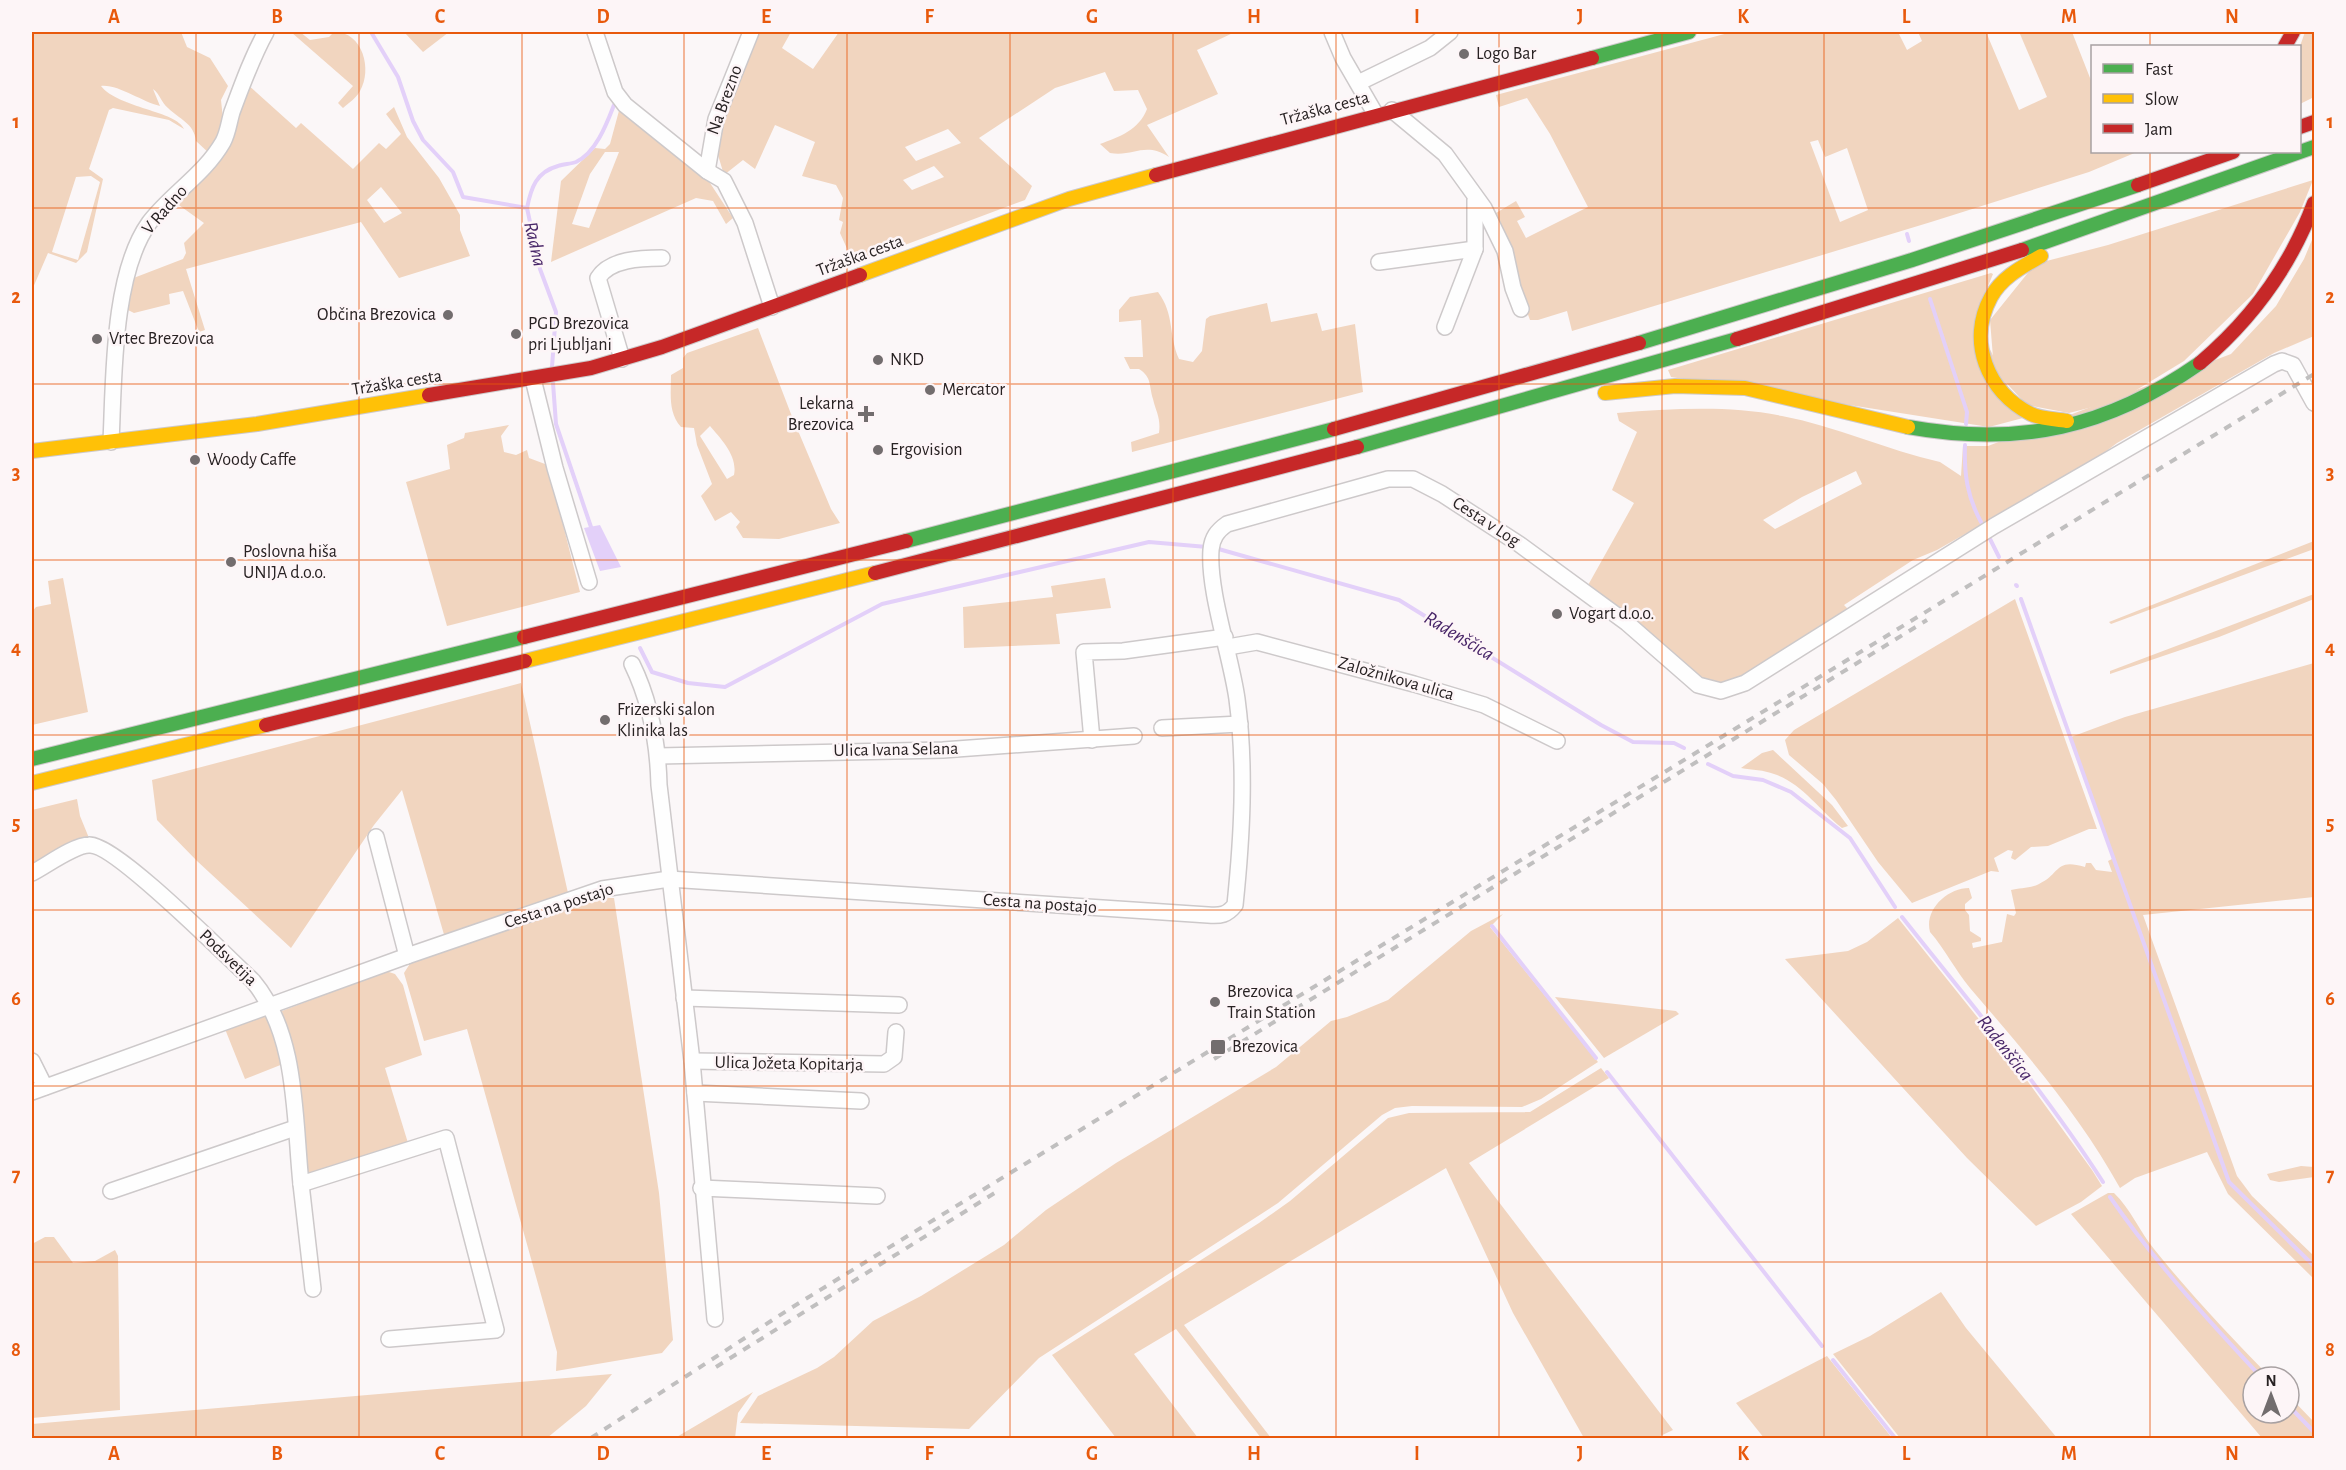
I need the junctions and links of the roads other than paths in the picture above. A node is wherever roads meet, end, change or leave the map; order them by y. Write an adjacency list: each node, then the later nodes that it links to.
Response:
1 (266, 32): 29 (street, V Radno)
2 (595, 32): 13 (street)
3 (751, 32): 13 (street, Na Brezno)
4 (1332, 32): 7 (street)
5 (1450, 32): 7 (street)
6 (1689, 32): 8 (main road, Tržaška cesta)
7 (1358, 83): 9 (street)
8 (1392, 110): 9 (main road, Tržaška cesta); 14 (street)
9 (1376, 115): 21 (main road, Tržaška cesta)
10 (2230, 153): 16 (main road)
11 (2297, 153): 17 (main road)
12 (2171, 158): 16 (main road)
13 (707, 171): 21 (street)
14 (1475, 200): 18 (street); 22 (street)
15 (2314, 203): 28 (main road)
16 (2081, 205): 40 (main road)
17 (2104, 222): 27 (main road); 28 (main road)
18 (1475, 249): 20 (street); 23 (street)
19 (662, 258): 24 (street)
20 (1378, 262)
21 (772, 307): 24 (main road, Tržaška cesta)
22 (1521, 309)
23 (1445, 327)
24 (622, 359): 25 (main road, Tržaška cesta)
25 (546, 377): 29 (main road, Tržaška cesta); 31 (street)
26 (2314, 403): 32 (street, Cesta v Log)
27 (1506, 407): 28 (main road); 41 (main road)
28 (2096, 419)
29 (111, 442): 30 (main road, Tržaška cesta)
30 (32, 451)
31 (589, 582)
32 (1226, 642): 34 (street); 37 (street, Založnikova ulica); 38 (street, Založnikova ulica)
33 (633, 664): 39 (street)
34 (1240, 724): 35 (street); 44 (street, Cesta na postajo)
35 (1162, 728)
36 (1134, 736): 37 (street, Ulica Ivana Selana)
37 (1092, 740): 39 (street, Ulica Ivana Selana)
38 (1557, 741)
39 (658, 756): 44 (street)
40 (32, 759)
41 (32, 783)
42 (376, 837): 45 (street)
43 (32, 873): 48 (street, Podsvetija)
44 (669, 879): 45 (street, Cesta na postajo); 46 (street, Ulica Jožeta Kopitarja)
45 (407, 956): 48 (street, Cesta na postajo)
46 (684, 998): 47 (street); 51 (street, Ulica Jožeta Kopitarja)
47 (899, 1005)
48 (271, 1006): 52 (street, Cesta na postajo); 55 (street, Podsvetija)
49 (896, 1032): 51 (street, Ulica Jožeta Kopitarja)
50 (32, 1061): 52 (street)
51 (692, 1061): 53 (street, Ulica Jožeta Kopitarja)
52 (38, 1089)
53 (695, 1093): 54 (street, Ulica Jožeta Kopitarja); 57 (street, Ulica Jožeta Kopitarja)
54 (861, 1101)
55 (295, 1128): 56 (street, Podsvetija); 58 (street)
56 (301, 1184): 60 (street, Podsvetija); 62 (street)
57 (701, 1188): 59 (street); 61 (street, Ulica Jožeta Kopitarja)
58 (111, 1191)
59 (877, 1196)
60 (313, 1288)
61 (715, 1319)
62 (389, 1339)

